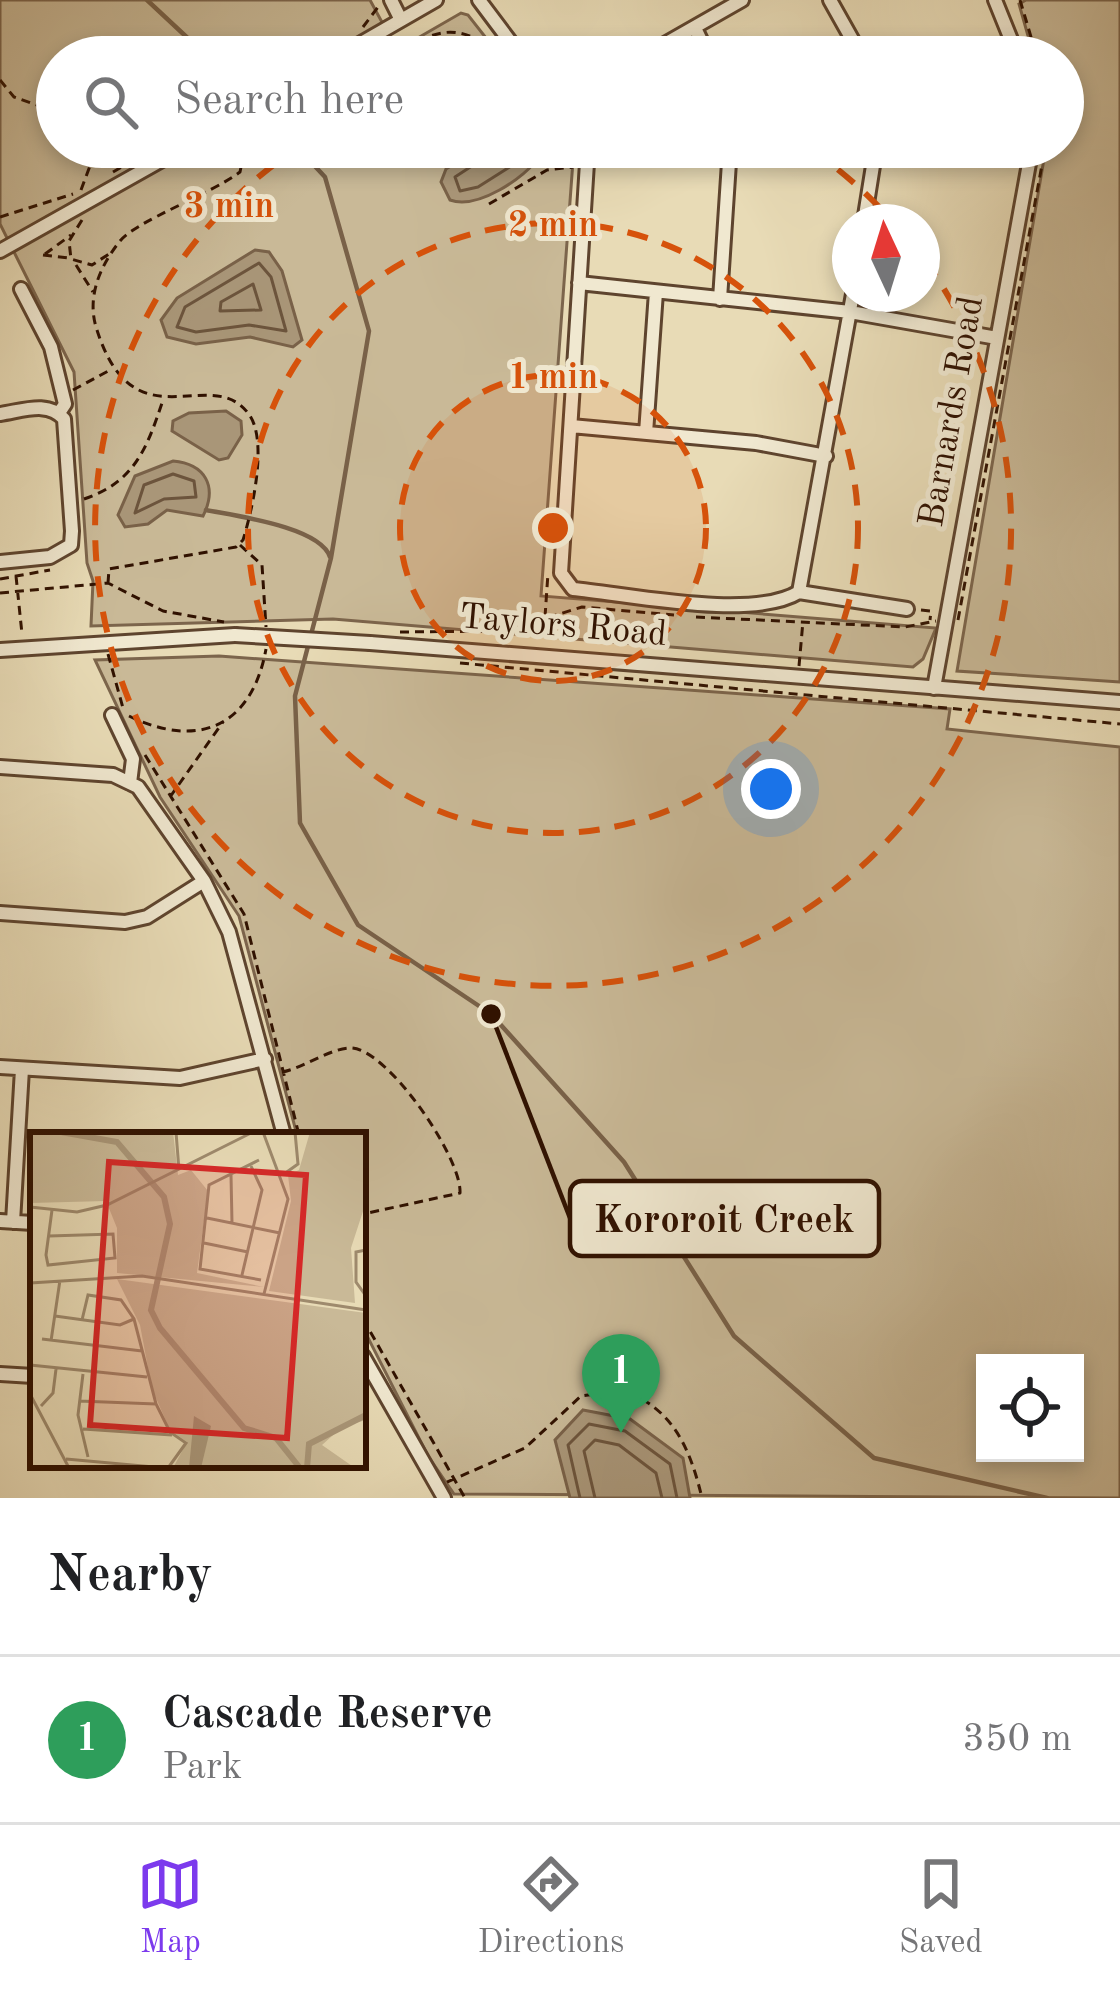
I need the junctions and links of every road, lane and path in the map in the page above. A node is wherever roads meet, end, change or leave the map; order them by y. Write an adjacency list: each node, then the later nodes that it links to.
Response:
1 (371, 0): 9 (path)
2 (391, 0): 9 (path); 10 (street)
3 (436, 0): 10 (street)
4 (479, 0): 16 (street)
5 (742, 0): 11 (street)
6 (830, 0): 19 (street)
7 (995, 0): 20 (street)
8 (1020, 0): 21 (path)
9 (376, 8): 12 (path)
10 (401, 20): 13 (street)
11 (695, 28): 17 (street); 18 (street)
12 (355, 35)
13 (374, 36)
14 (419, 36): 15 (path)
15 (462, 36)
16 (506, 36)
17 (680, 36)
18 (699, 36)
19 (850, 36)
20 (1010, 36)
21 (1031, 36)
22 (0, 84): 23 (path)
23 (36, 104)
24 (89, 168): 32 (path)
25 (120, 168): 32 (path)
26 (148, 168): 39 (street)
27 (240, 168): 38 (path)
28 (587, 168): 34 (path); 41 (street)
29 (729, 168): 45 (street)
30 (873, 168): 33 (street)
31 (1028, 168): 49 (street, Barnards Road)
32 (81, 190): 35 (path)
33 (867, 204)
34 (489, 205)
35 (0, 217)
36 (80, 221): 37 (path)
37 (72, 234): 40 (path); 40 (path)
38 (115, 250): 40 (path); 44 (path)
39 (0, 251)
40 (71, 259): 44 (path)
41 (579, 283): 43 (street); 53 (street)
42 (21, 289): 51 (street)
43 (656, 292): 45 (street); 54 (street)
44 (94, 293): 50 (path)
45 (720, 298): 46 (street)
46 (832, 309)
47 (850, 312): 55 (street)
48 (855, 312): 49 (street)
49 (997, 338): 76 (street, Barnards Road)
50 (163, 399): 56 (path); 57 (path)
51 (59, 413): 52 (street); 56 (street)
52 (0, 415)
53 (571, 426): 54 (street); 60 (street)
54 (646, 433): 55 (street)
55 (826, 456): 66 (street)
56 (71, 503): 58 (street)
57 (239, 544): 63 (path); 79 (path)
58 (50, 557): 59 (street); 61 (path)
59 (0, 562)
60 (562, 573): 66 (street); 68 (path)
61 (16, 577): 62 (path); 64 (path)
62 (0, 579)
63 (108, 583): 64 (path); 71 (path)
64 (18, 591): 65 (path); 72 (path)
65 (0, 592)
66 (799, 592): 67 (street)
67 (907, 610): 70 (path)
68 (545, 619)
69 (803, 620): 75 (path)
70 (930, 620)
71 (237, 630): 72 (street, Taylors Road); 75 (street, Taylors Road, bridge)
72 (24, 647): 73 (street, Taylors Road)
73 (0, 650)
74 (447, 658): 80 (path)
75 (798, 676): 76 (street, Taylors Road)
76 (934, 688): 77 (street, Taylors Road)
77 (1120, 702)
78 (118, 715): 79 (path); 82 (street)
79 (223, 722): 83 (path)
80 (1120, 724)
81 (0, 767): 82 (street)
82 (130, 782): 84 (street)
83 (170, 797)
84 (204, 881): 85 (street); 86 (street)
85 (0, 913)
86 (265, 1059): 88 (street); 90 (street)
87 (0, 1067): 88 (street)
88 (22, 1069): 92 (street)
89 (284, 1072): 91 (path)
90 (283, 1132)
91 (366, 1213)
92 (6, 1221)
93 (366, 1323): 97 (path)
94 (366, 1361): 98 (street)
95 (0, 1374): 96 (street)
96 (30, 1376)
97 (453, 1479): 98 (path); 99 (path); 100 (path)
98 (441, 1492)
99 (465, 1498)
100 (702, 1498)

